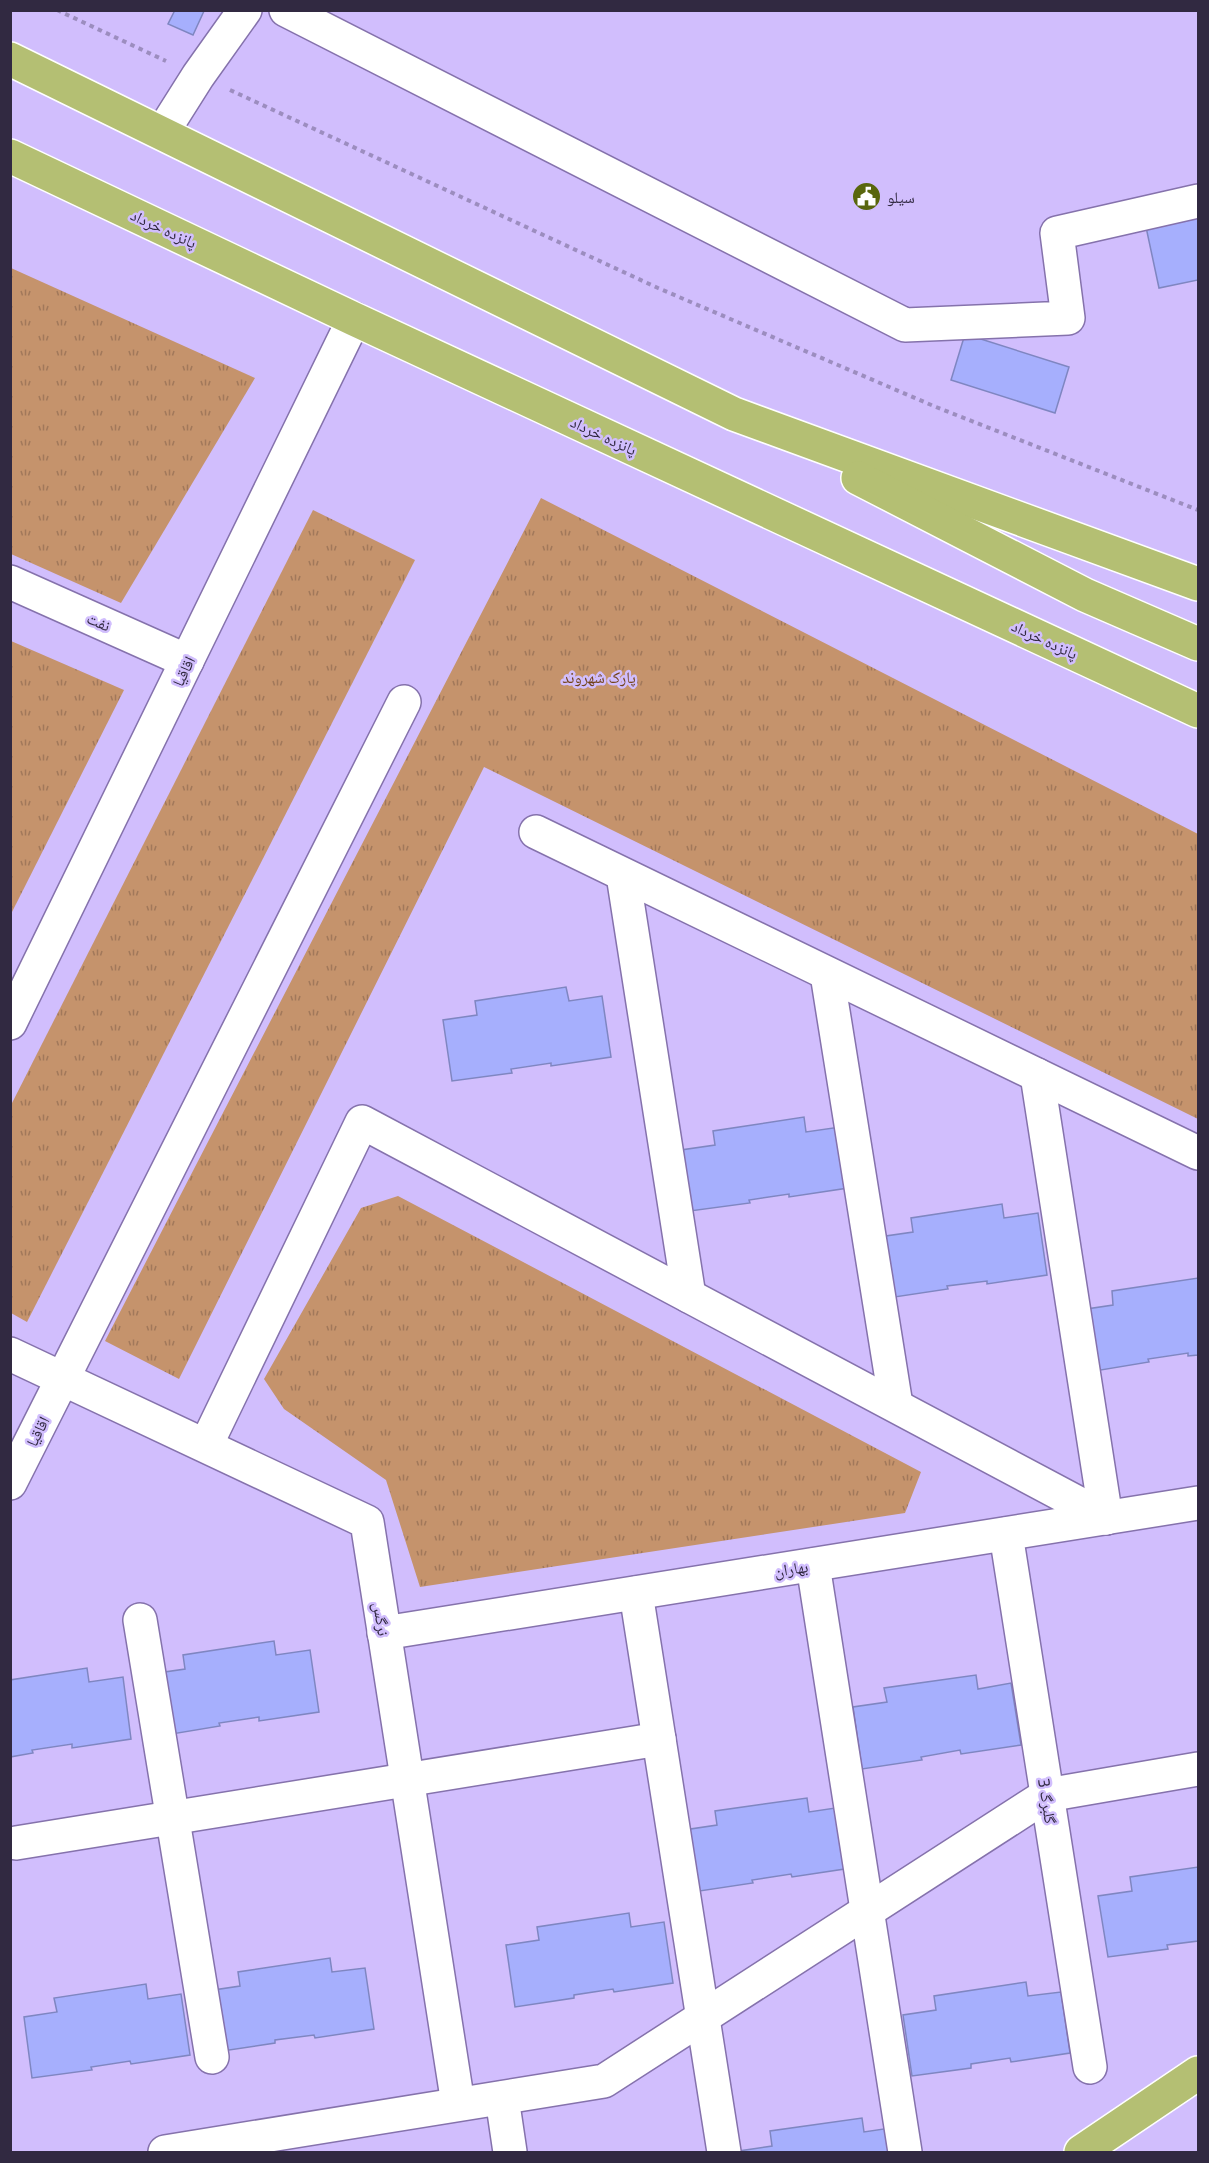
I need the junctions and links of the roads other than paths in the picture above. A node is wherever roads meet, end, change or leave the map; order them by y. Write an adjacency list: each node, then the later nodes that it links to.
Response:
1 (245, 10): 4 (street)
2 (286, 10): 6 (street)
3 (10, 59): 4 (main road)
4 (162, 133): 8 (main road)
5 (10, 156): 7 (main road, پانزده خرداد)
6 (1198, 201)
7 (354, 319): 14 (street, اقاقیا); 16 (main road, پانزده خرداد)
8 (734, 414): 9 (main road); 13 (main road)
9 (1150, 566): 10 (main road); 12 (main road)
10 (1198, 567)
11 (10, 582): 14 (street, نفت)
12 (1198, 584)
13 (1198, 644)
14 (188, 661): 20 (street, اقاقیا)
15 (404, 702): 25 (street, اقاقیا)
16 (1198, 711)
17 (536, 832): 18 (street)
18 (623, 875): 19 (street); 23 (street)
19 (827, 974): 21 (street); 26 (street)
20 (10, 1023)
21 (1037, 1075): 22 (street); 30 (street)
22 (1198, 1153)
23 (689, 1296): 26 (street); 27 (street)
24 (10, 1354): 25 (street, نرگس)
25 (63, 1379): 27 (street, نرگس); 28 (street, اقاقیا)
26 (896, 1405): 30 (street)
27 (206, 1445): 35 (street, نرگس)
28 (10, 1483)
29 (1198, 1503): 30 (street, بهاران)
30 (1106, 1518): 31 (street, بهاران)
31 (1006, 1534): 32 (street, بهاران); 39 (street, گلبرگ 3)
32 (813, 1565): 33 (street, بهاران); 42 (street)
33 (636, 1593): 35 (street, بهاران); 36 (street)
34 (140, 1620): 40 (street)
35 (384, 1633): 38 (street, نرگس)
36 (659, 1739): 38 (street); 43 (street)
37 (1198, 1769): 39 (street)
38 (407, 1780): 40 (street); 48 (street, نرگس)
39 (1047, 1795): 42 (street); 45 (street, گلبرگ 3)
40 (172, 1817): 41 (street); 44 (street)
41 (16, 1843)
42 (867, 1910): 43 (street); 52 (street)
43 (703, 2017): 47 (street); 51 (street)
44 (212, 2057)
45 (1090, 2067)
46 (1198, 2073): 53 (main road)
47 (502, 2098): 48 (street); 50 (street)
48 (458, 2104): 49 (street)
49 (165, 2152)
50 (510, 2152)
51 (724, 2152)
52 (905, 2152)
53 (1081, 2152)

